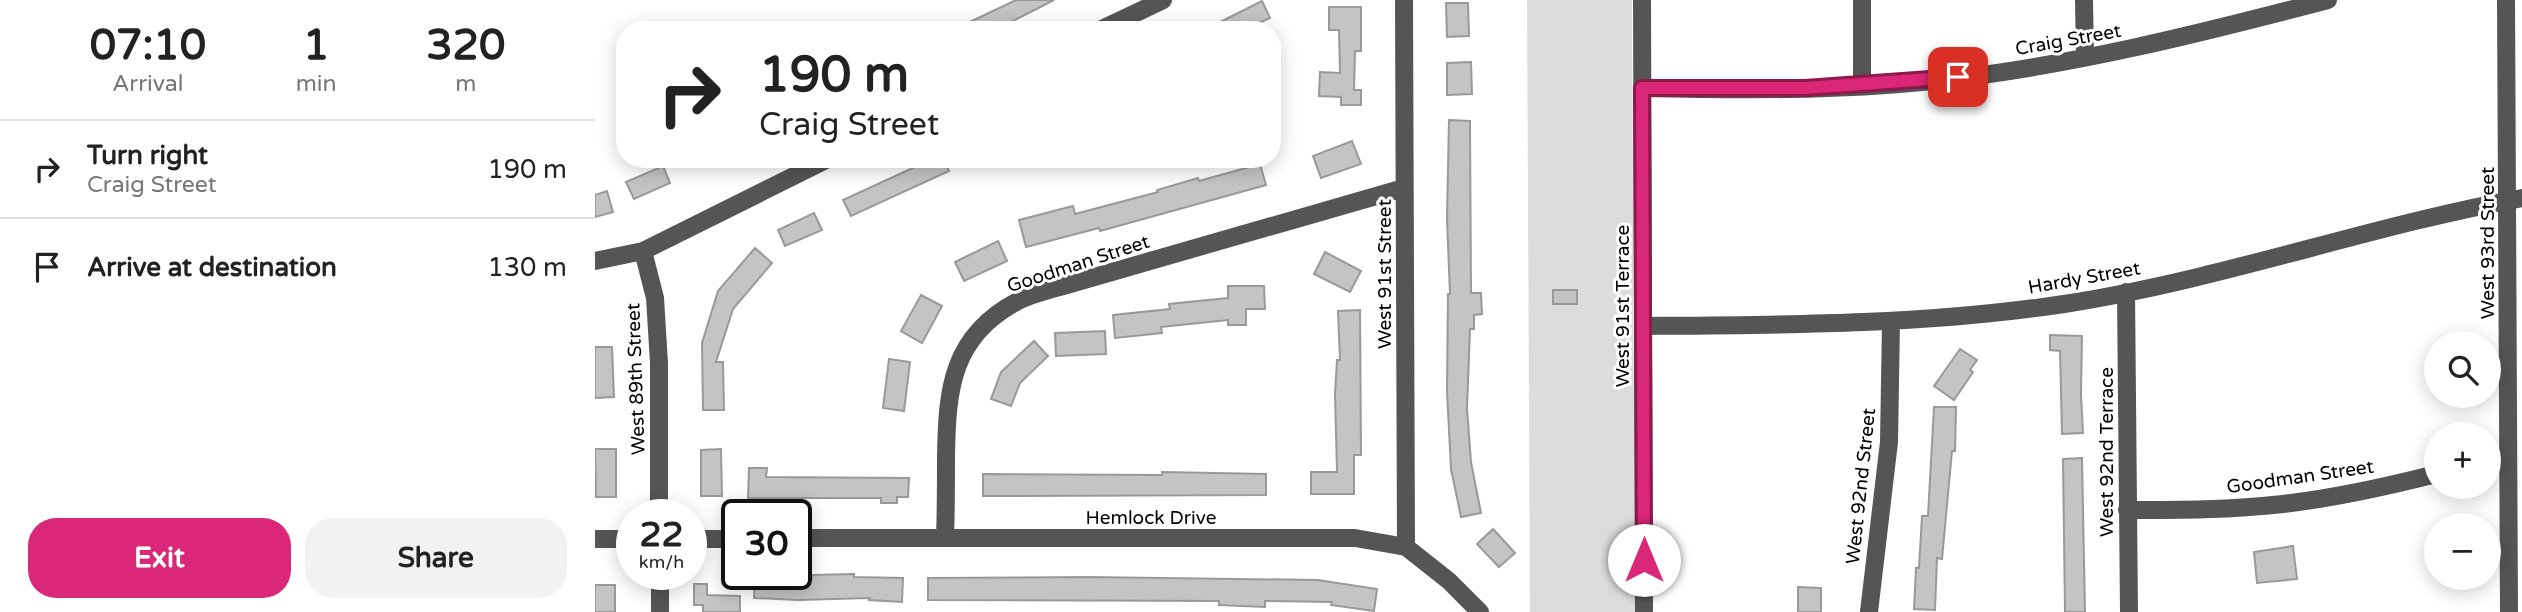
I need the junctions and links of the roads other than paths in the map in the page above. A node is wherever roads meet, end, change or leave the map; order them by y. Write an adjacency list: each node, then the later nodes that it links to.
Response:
1 (1163, 0): 9 (street)
2 (1404, 0): 14 (street, West 91st Street)
3 (1642, 0): 12 (street, West 91st Terrace)
4 (1862, 0): 11 (street)
5 (2084, 0): 10 (street)
6 (2328, 0): 8 (street, Craig Street)
7 (2506, 0): 15 (street, West 93rd Street)
8 (2306, 3): 10 (street, Craig Street)
9 (1119, 21)
10 (2085, 57): 11 (street, Craig Street)
11 (1862, 85): 12 (street, Craig Street)
12 (1642, 88): 20 (street, West 91st Terrace)
13 (810, 168): 16 (street)
14 (1404, 188): 27 (street, Goodman Street); 30 (street, West 91st Street)
15 (2515, 199): 18 (street, Hardy Street); 21 (street, West 93rd Street)
16 (643, 251): 17 (street); 24 (street, West 89th Street)
17 (595, 261)
18 (2126, 292): 19 (street, Hardy Street); 25 (street, West 92nd Terrace)
19 (1891, 322): 20 (street, Hardy Street); 35 (street, West 92nd Street)
20 (1643, 326): 34 (street, West 91st Terrace)
21 (2507, 453): 22 (street); 37 (street, West 93rd Street)
22 (2501, 455)
23 (2424, 477): 25 (street, Goodman Street)
24 (659, 499)
25 (2127, 510): 36 (street, West 92nd Terrace)
26 (812, 538): 27 (street, Hemlock Drive)
27 (945, 538): 30 (street, Hemlock Drive)
28 (595, 539): 29 (street)
29 (616, 539)
30 (1406, 547): 33 (street, Hemlock Drive)
31 (660, 590): 32 (street)
32 (660, 612)
33 (1480, 612)
34 (1644, 612)
35 (1869, 612)
36 (2129, 612)
37 (2509, 612)

